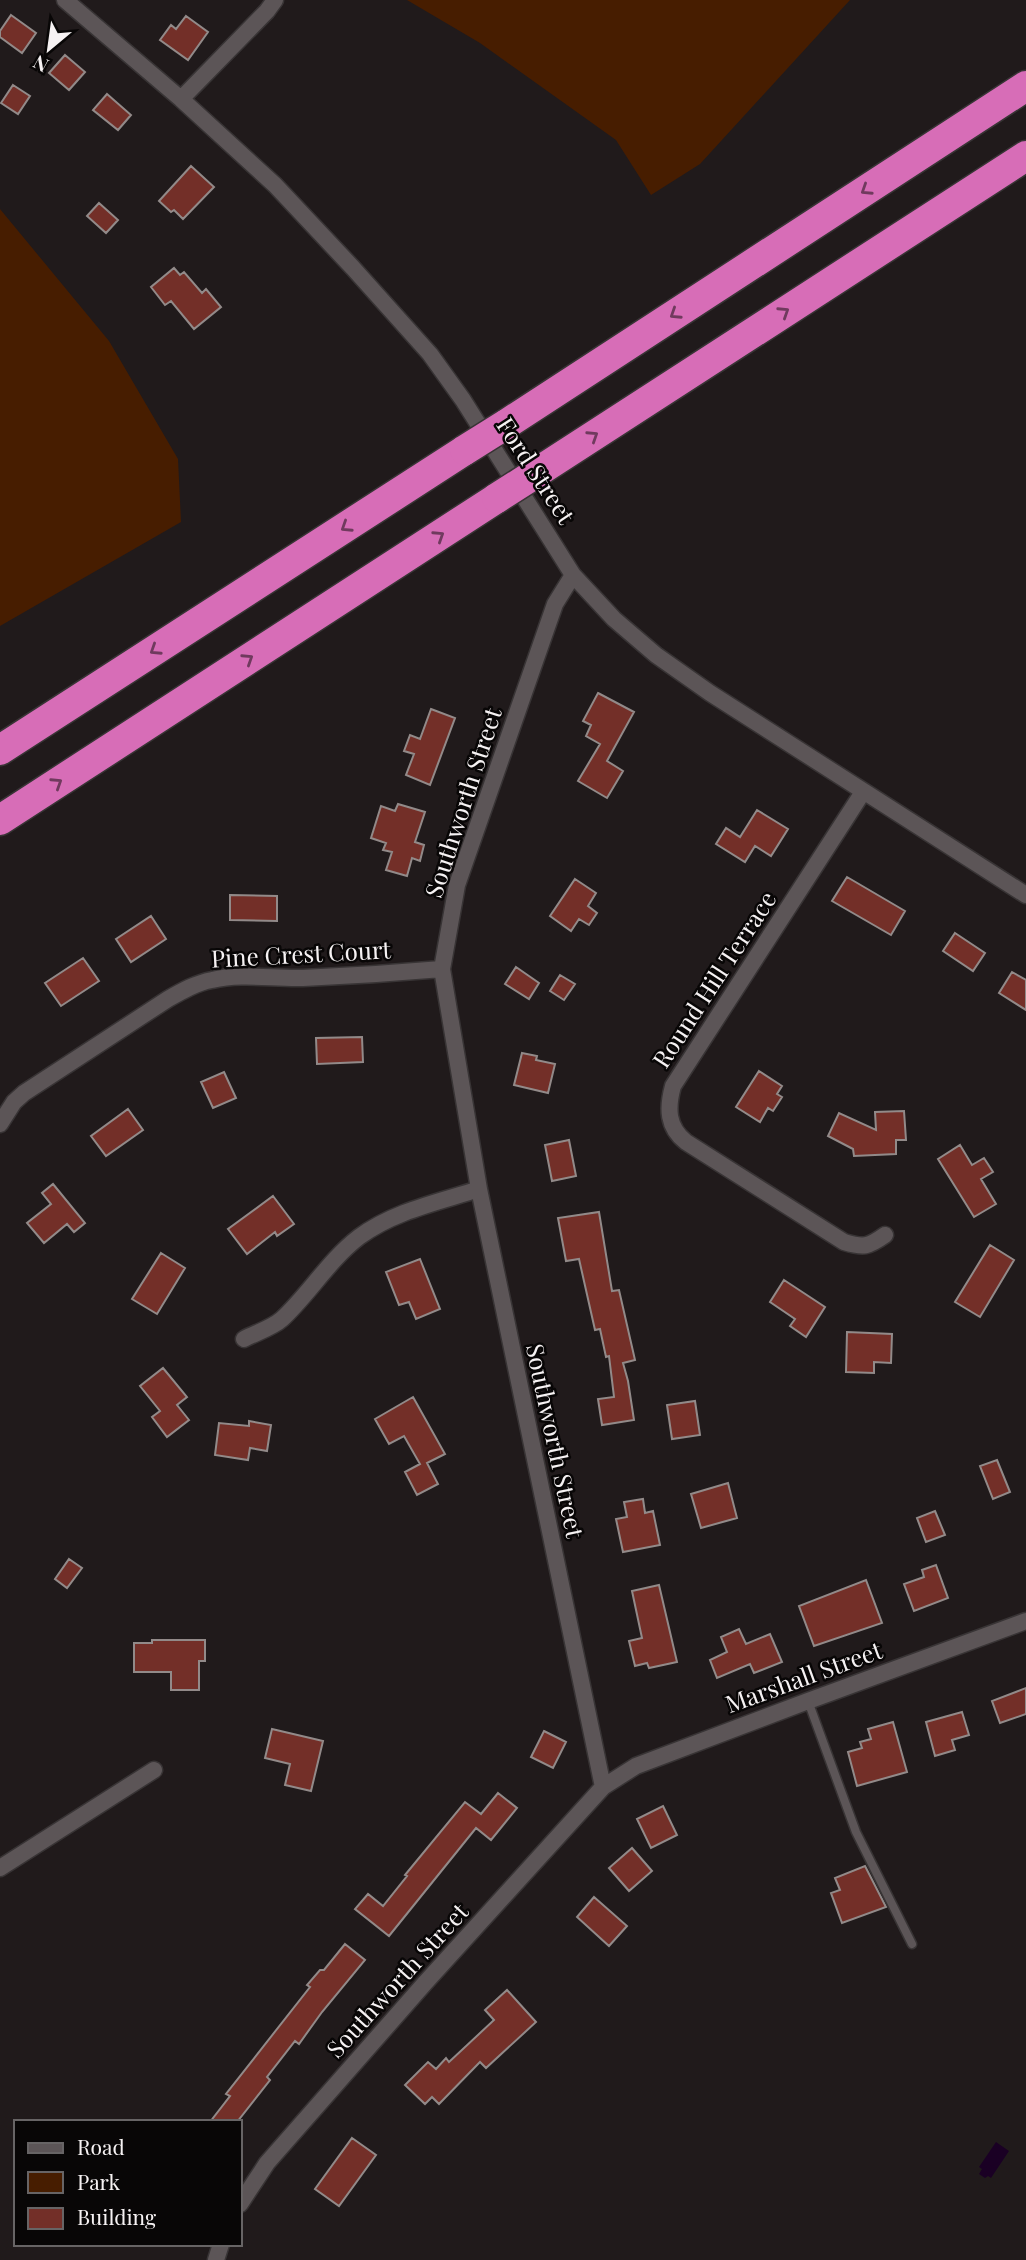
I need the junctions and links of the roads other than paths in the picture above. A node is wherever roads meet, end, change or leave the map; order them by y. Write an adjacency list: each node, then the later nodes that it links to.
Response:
1 (65, 0): 5 (street, Ford Street)
2 (275, 0): 5 (street)
3 (1026, 66): 8 (highway)
4 (1026, 86): 8 (highway)
5 (181, 99): 10 (street, Ford Street)
6 (1026, 156): 9 (highway)
7 (1026, 166): 9 (highway)
8 (896, 170): 11 (highway, one-way to 11, bridge)
9 (943, 209): 13 (highway, one-way to 9, bridge)
10 (573, 575): 12 (street, Ford Street); 15 (street, Southworth Street)
11 (0, 750)
12 (863, 792): 14 (street, Ford Street); 18 (street, Round Hill Terrace)
13 (0, 820)
14 (1026, 895)
15 (442, 969): 16 (street, Pine Crest Court); 17 (street, Southworth Street)
16 (0, 1124)
17 (479, 1189): 19 (street); 23 (street, Southworth Street)
18 (885, 1235)
19 (244, 1339)
20 (1026, 1622): 21 (street, Marshall Street)
21 (808, 1700): 23 (street, Marshall Street); 25 (lane)
22 (154, 1770): 24 (street)
23 (603, 1787): 26 (street, Southworth Street)
24 (0, 1868)
25 (912, 1944)
26 (242, 2201)

